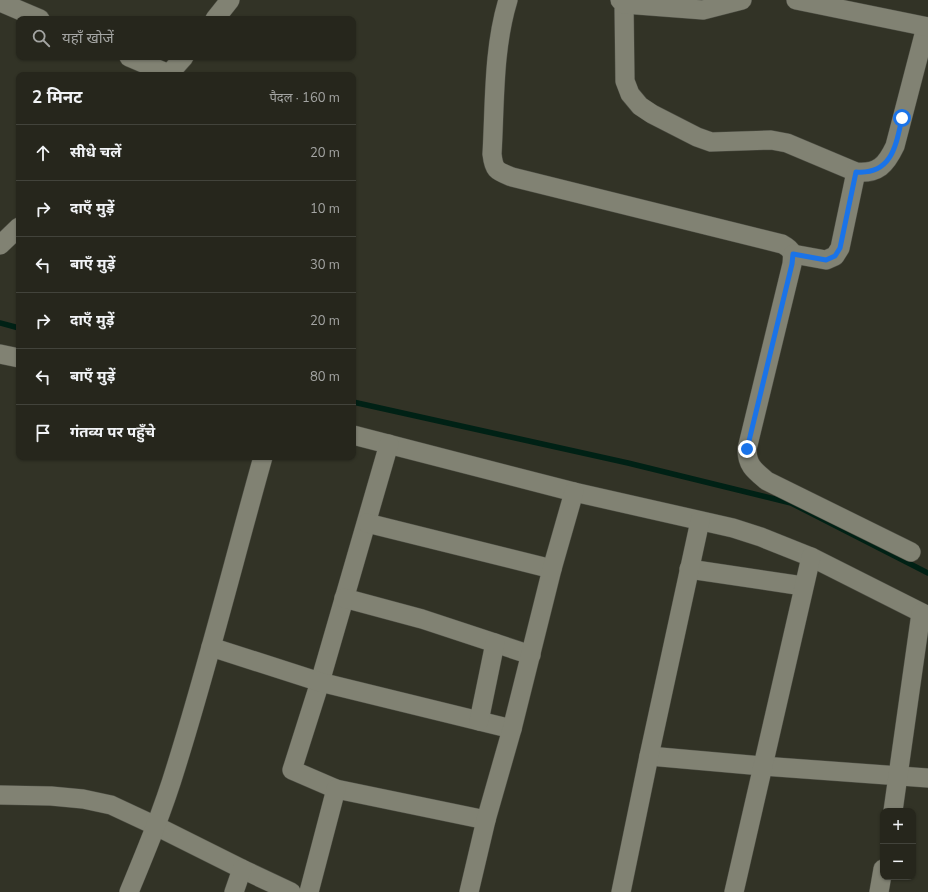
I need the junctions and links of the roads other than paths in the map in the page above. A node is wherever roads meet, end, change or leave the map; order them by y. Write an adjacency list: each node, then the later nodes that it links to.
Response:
1 (230, 0): 8 (street)
2 (508, 0): 17 (street)
3 (742, 0): 6 (street)
4 (796, 0): 9 (street)
5 (0, 2): 7 (street)
6 (622, 2): 14 (street)
7 (33, 16)
8 (217, 16)
9 (927, 27): 14 (street)
10 (136, 60): 12 (street)
11 (181, 60): 13 (street)
12 (164, 72)
13 (171, 72)
14 (856, 172): 17 (street)
15 (16, 230): 16 (street)
16 (0, 245)
17 (793, 254): 26 (street)
18 (0, 354): 19 (street)
19 (16, 357)
20 (356, 436): 21 (street)
21 (390, 444): 23 (street); 25 (street)
22 (262, 460): 34 (street)
23 (574, 492): 24 (street); 28 (street)
24 (700, 521): 27 (street); 29 (street)
25 (367, 523): 28 (street); 31 (street)
26 (911, 552)
27 (811, 557): 30 (street); 32 (street)
28 (552, 569): 35 (street)
29 (689, 569): 30 (street); 39 (street)
30 (803, 586): 40 (street)
31 (344, 598): 33 (street); 36 (street)
32 (925, 615): 41 (street)
33 (496, 644): 35 (street); 37 (street)
34 (211, 647): 36 (street); 47 (street)
35 (531, 655): 38 (street)
36 (320, 682): 37 (street); 43 (street)
37 (479, 721): 38 (street)
38 (512, 729): 46 (street)
39 (649, 756): 40 (street); 55 (street)
40 (762, 766): 41 (street); 56 (street)
41 (898, 776): 42 (street); 45 (street)
42 (928, 778)
43 (336, 789): 46 (street); 53 (street)
44 (0, 795): 47 (street)
45 (893, 808)
46 (486, 820): 54 (street)
47 (156, 826): 48 (street); 50 (street)
48 (242, 869): 51 (street); 52 (street)
49 (881, 880): 57 (street)
50 (129, 892)
51 (234, 892)
52 (291, 892)
53 (309, 892)
54 (469, 892)
55 (621, 892)
56 (734, 892)
57 (879, 892)

